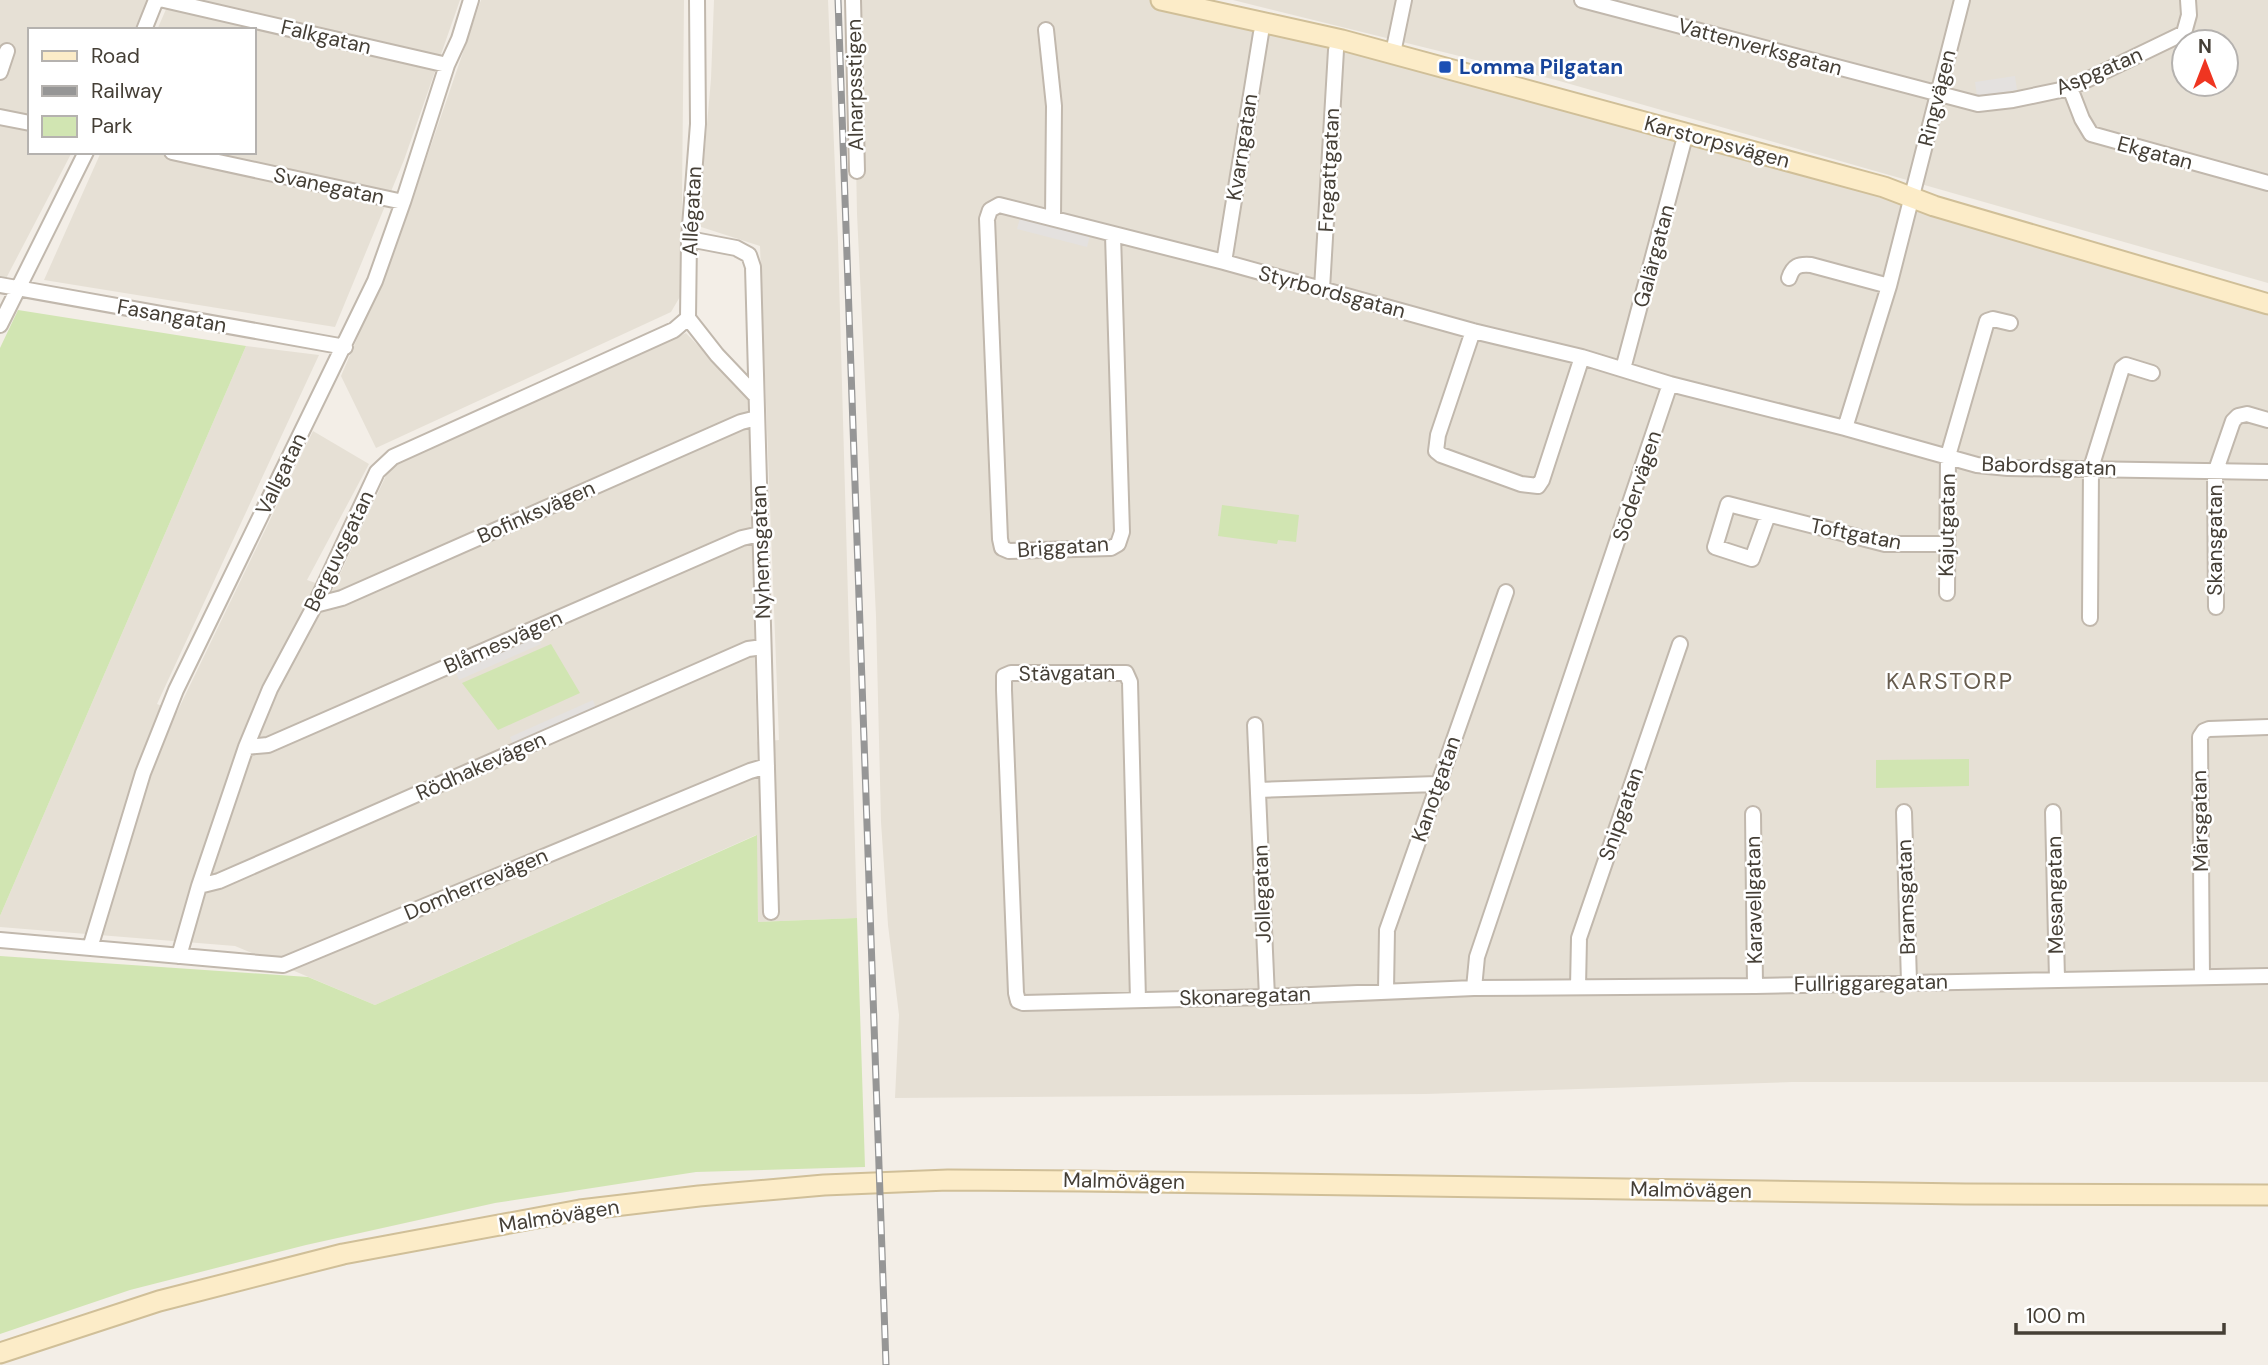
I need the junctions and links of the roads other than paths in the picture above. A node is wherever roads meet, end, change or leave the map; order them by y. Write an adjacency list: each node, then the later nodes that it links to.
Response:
1 (156, 0): 11 (street)
2 (164, 0): 17 (street, Falkgatan)
3 (471, 0): 17 (street, Vallgatan)
4 (697, 0): 33 (street, Allégatan)
5 (853, 0): 26 (street, Alnarpsstigen)
6 (1161, 0): 16 (main road, Karstorpsvägen)
7 (1404, 0): 16 (street)
8 (1582, 0): 20 (street, Vattenverksgatan)
9 (1962, 0): 20 (street, Ringvägen)
10 (2188, 0): 19 (street, Aspgatan)
11 (145, 28)
12 (1045, 30): 31 (street)
13 (1261, 33): 34 (street, Kvarngatan)
14 (1336, 50): 39 (street, Fregattgatan)
15 (7, 51): 18 (street)
16 (1393, 53): 28 (main road, Karstorpsvägen)
17 (447, 65): 29 (street, Vallgatan)
18 (0, 72)
19 (2070, 88): 20 (street, Aspgatan); 27 (street, Ekgatan)
20 (1938, 94): 28 (street, Ringvägen)
21 (0, 117): 22 (street)
22 (28, 123)
23 (1684, 144): 47 (street, Galärgatan)
24 (85, 154): 38 (street)
25 (181, 154): 29 (street, Svanegatan)
26 (857, 171)
27 (2268, 183)
28 (1911, 197): 37 (street); 40 (main road, Karstorpsvägen)
29 (403, 202): 45 (street, Vallgatan)
30 (994, 206): 31 (street, Styrbordsgatan); 32 (street, Briggatan)
31 (1053, 218): 32 (street, Styrbordsgatan)
32 (1113, 235): 34 (street, Styrbordsgatan)
33 (689, 239): 41 (street, Allégatan); 50 (street, Nyhemsgatan)
34 (1224, 262): 39 (street, Styrbordsgatan)
35 (1789, 278): 37 (street)
36 (0, 285): 38 (street, Fasangatan)
37 (1889, 286): 53 (street)
38 (17, 288): 43 (street); 45 (street, Fasangatan)
39 (1322, 289): 44 (street, Styrbordsgatan)
40 (2268, 304)
41 (688, 318): 50 (street); 63 (street, Berguvsgatan)
42 (2010, 323): 54 (street, Kajutgatan)
43 (0, 326)
44 (1473, 331): 46 (street, Styrbordsgatan); 46 (street)
45 (345, 347): 80 (street, Vallgatan)
46 (1582, 357): 47 (street, Styrbordsgatan)
47 (1623, 369): 49 (street, Styrbordsgatan)
48 (2152, 373): 55 (street)
49 (1670, 384): 53 (street); 87 (street, Södervägen)
50 (756, 396): 51 (street, Nyhemsgatan)
51 (757, 418): 59 (street, Nyhemsgatan); 63 (street, Bofinksvägen)
52 (2268, 420): 57 (street)
53 (1845, 428): 54 (street, Babordsgatan)
54 (1948, 456): 55 (street, Babordsgatan); 60 (street, Kajutgatan)
55 (2091, 468): 57 (street, Babordsgatan); 65 (street)
56 (2268, 472): 57 (street, Babordsgatan)
57 (2215, 473): 64 (street, Skansgatan)
58 (1768, 515): 60 (street, Toftgatan)
59 (760, 534): 67 (street, Nyhemsgatan); 70 (street, Blåmesvägen)
60 (1945, 544): 62 (street, Kajutgatan)
61 (1506, 592): 72 (street, Kanotgatan)
62 (1947, 593)
63 (315, 605): 70 (street, Berguvsgatan)
64 (2216, 607)
65 (2090, 618)
66 (1680, 644): 88 (street, Snipgatan)
67 (763, 647): 71 (street, Nyhemsgatan); 77 (street, Rödhakevägen)
68 (1255, 725): 73 (street, Jollegatan)
69 (2268, 727): 83 (street, Märsgatan)
70 (246, 747): 77 (street, Berguvsgatan)
71 (767, 766): 78 (street, Nyhemsgatan); 81 (street, Domherrevägen)
72 (1437, 784): 73 (street); 89 (street, Kanotgatan)
73 (1258, 790): 90 (street, Jollegatan)
74 (1904, 812): 85 (street, Bramsgatan)
75 (2053, 812): 84 (street, Mesangatan)
76 (1753, 814): 86 (street, Karavellgatan)
77 (199, 886): 81 (street, Berguvsgatan)
78 (771, 912)
79 (0, 940): 80 (street, Domherrevägen)
80 (90, 948): 81 (street, Domherrevägen)
81 (179, 956)
82 (2268, 976): 83 (street, Fullriggaregatan)
83 (2202, 977): 84 (street, Fullriggaregatan)
84 (2057, 979): 85 (street, Fullriggaregatan)
85 (1909, 982): 86 (street, Fullriggaregatan)
86 (1755, 986): 88 (street, Fullriggaregatan)
87 (1474, 988): 88 (street, Fullriggaregatan); 89 (street, Skonaregatan)
88 (1578, 988)
89 (1386, 990): 90 (street, Skonaregatan)
90 (1267, 997): 91 (street, Skonaregatan)
91 (1138, 1000): 92 (street, Skonaregatan); 92 (street, Stävgatan)
92 (1018, 1001)
93 (2268, 1195): 94 (main road, Malmövägen)
94 (0, 1353)

